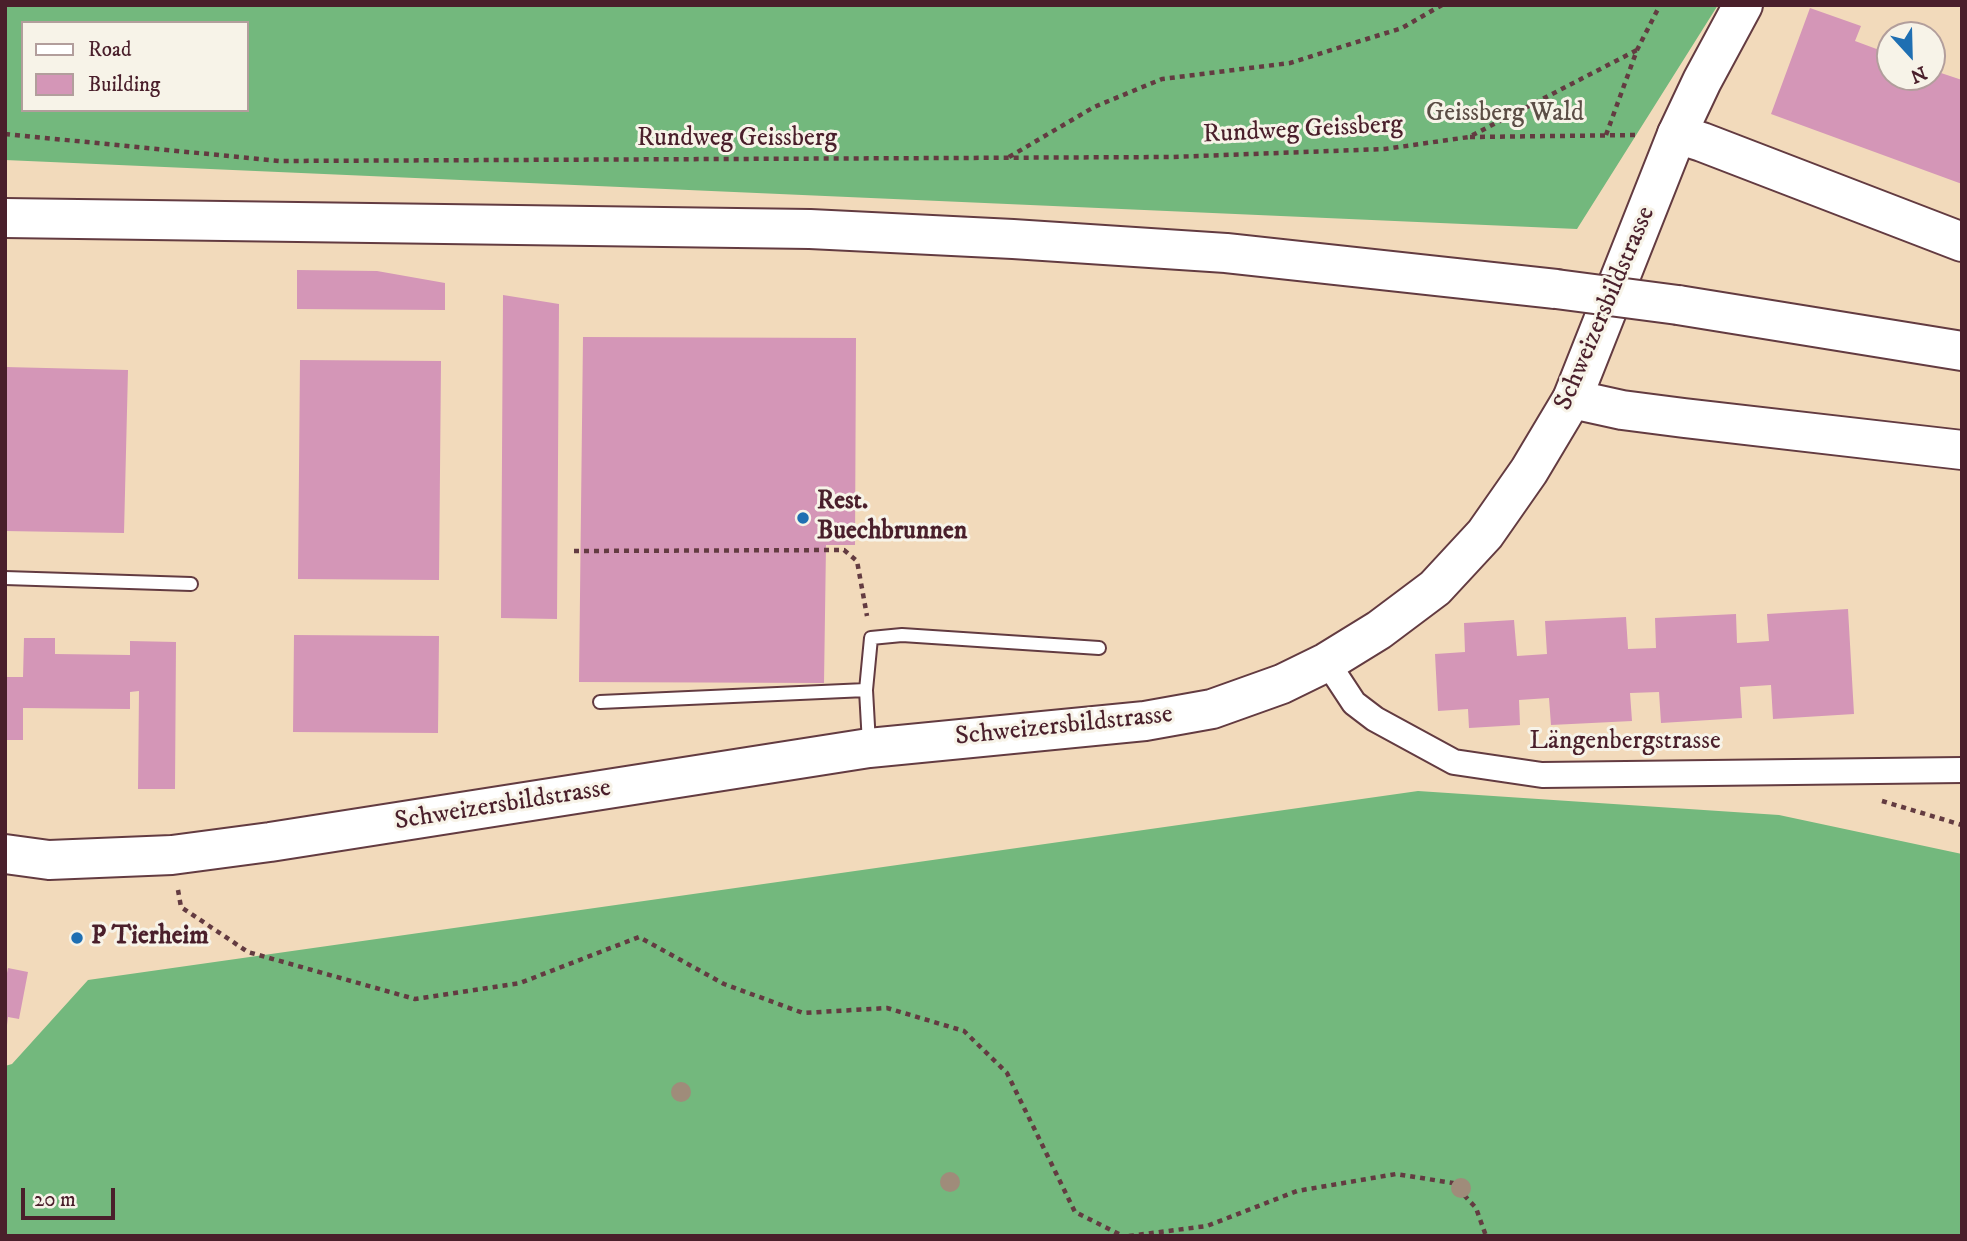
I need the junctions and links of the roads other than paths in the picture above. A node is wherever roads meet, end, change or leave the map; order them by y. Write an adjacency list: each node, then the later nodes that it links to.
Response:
1 (1743, 5): 2 (main road, Schweizersbildstrasse)
2 (1676, 134): 4 (main road); 6 (main road, Schweizersbildstrasse)
3 (5, 218): 5 (main road, bridge)
4 (1962, 242)
5 (1962, 351)
6 (1572, 399): 7 (main road); 11 (main road, Schweizersbildstrasse)
7 (1962, 450)
8 (5, 578): 9 (lane)
9 (191, 584)
10 (1099, 648): 12 (lane)
11 (1327, 662): 14 (main road, Schweizersbildstrasse); 15 (street, Längenbergstrasse)
12 (866, 690): 13 (lane); 14 (lane)
13 (600, 702)
14 (869, 748): 16 (main road, Schweizersbildstrasse)
15 (1962, 770)
16 (5, 854)

